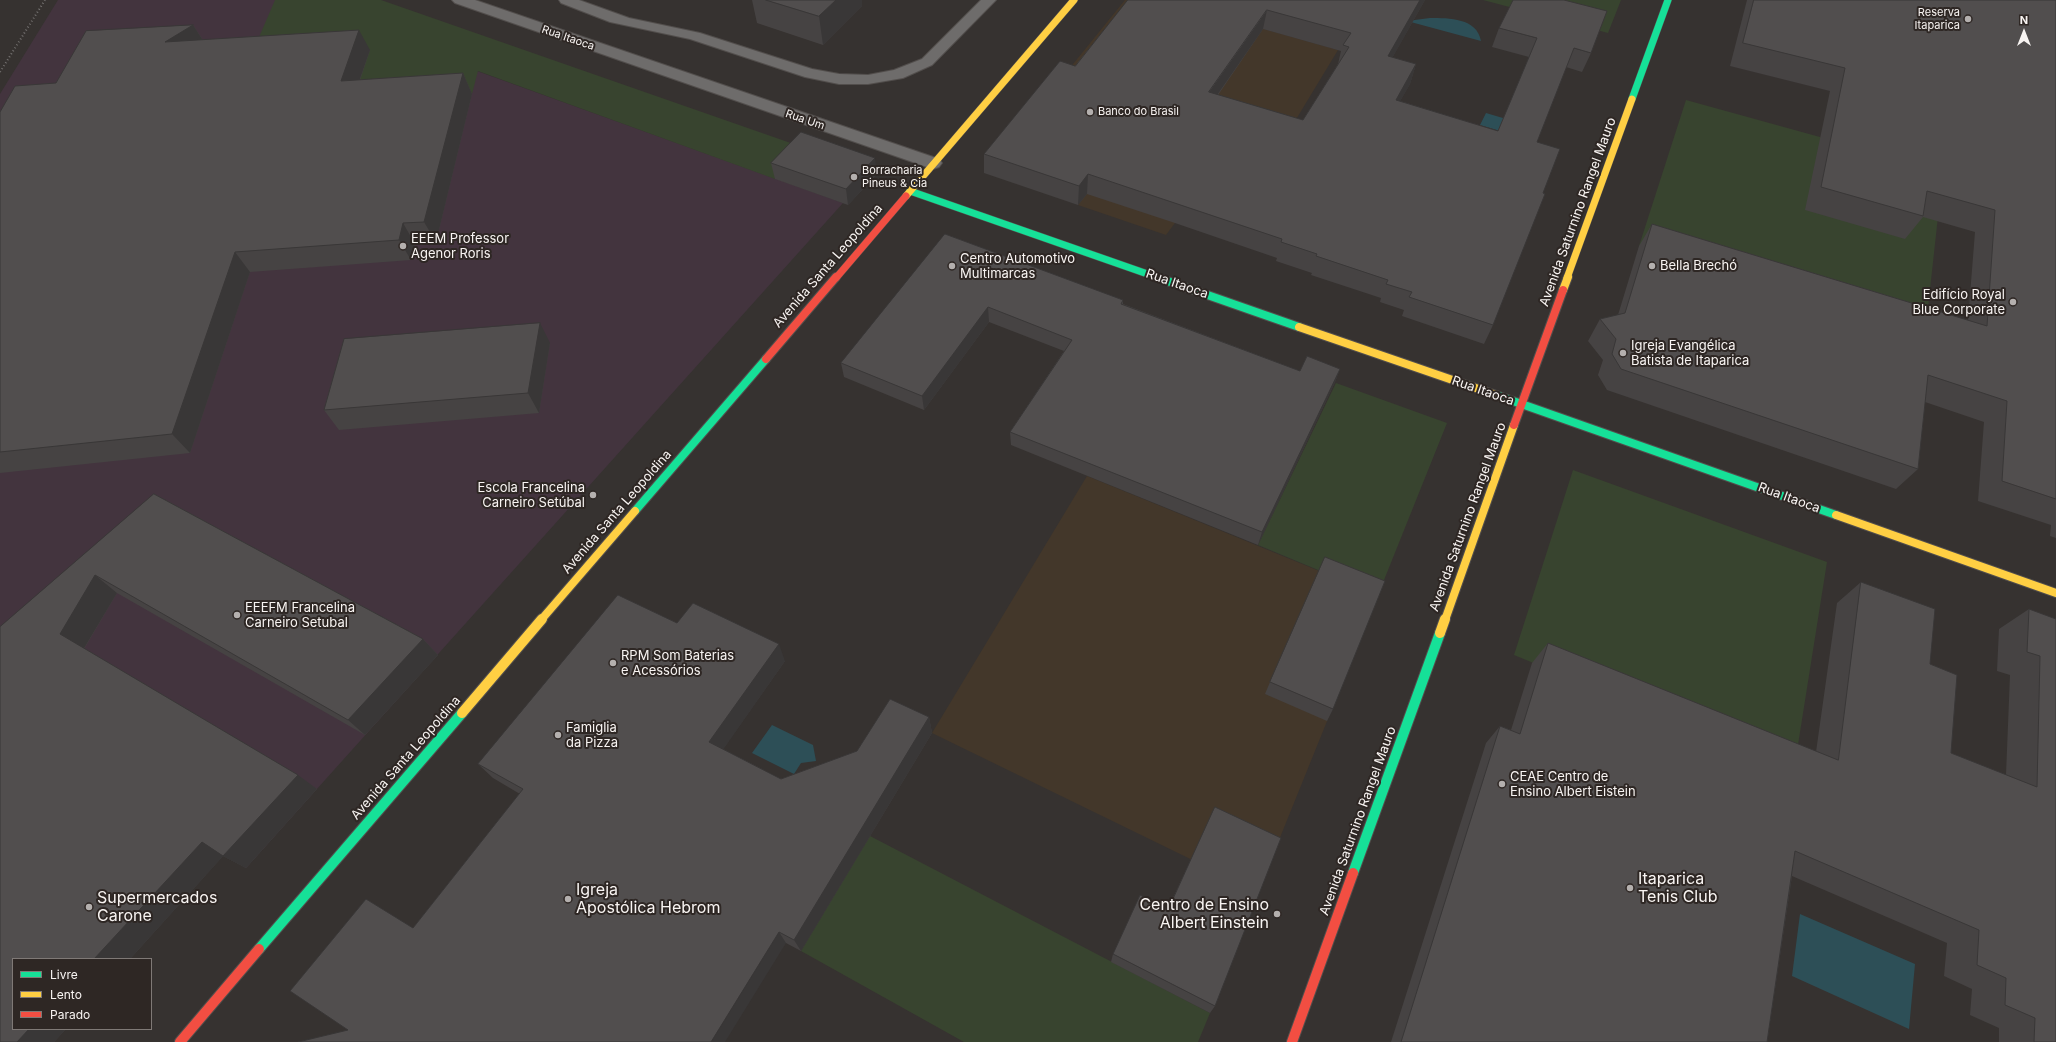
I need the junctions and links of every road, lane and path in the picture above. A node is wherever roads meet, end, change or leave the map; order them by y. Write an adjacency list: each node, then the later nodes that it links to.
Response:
1 (44, 0): 7 (path)
2 (460, 0): 8 (street, Rua Itaoca)
3 (566, 0): 4 (lane)
4 (989, 0)
5 (1074, 0): 9 (street, Avenida Santa Leopoldina)
6 (1668, 0): 11 (street, Avenida Saturnino Rangel Mauro)
7 (0, 72)
8 (677, 76): 9 (street, Rua Um)
9 (933, 163): 10 (street, Avenida Santa Leopoldina)
10 (910, 191): 11 (street, Rua Itaoca); 13 (street, Avenida Santa Leopoldina)
11 (1523, 405): 12 (street, Rua Itaoca); 14 (street, Avenida Saturnino Rangel Mauro)
12 (2056, 593)
13 (180, 1042)
14 (1292, 1042)

